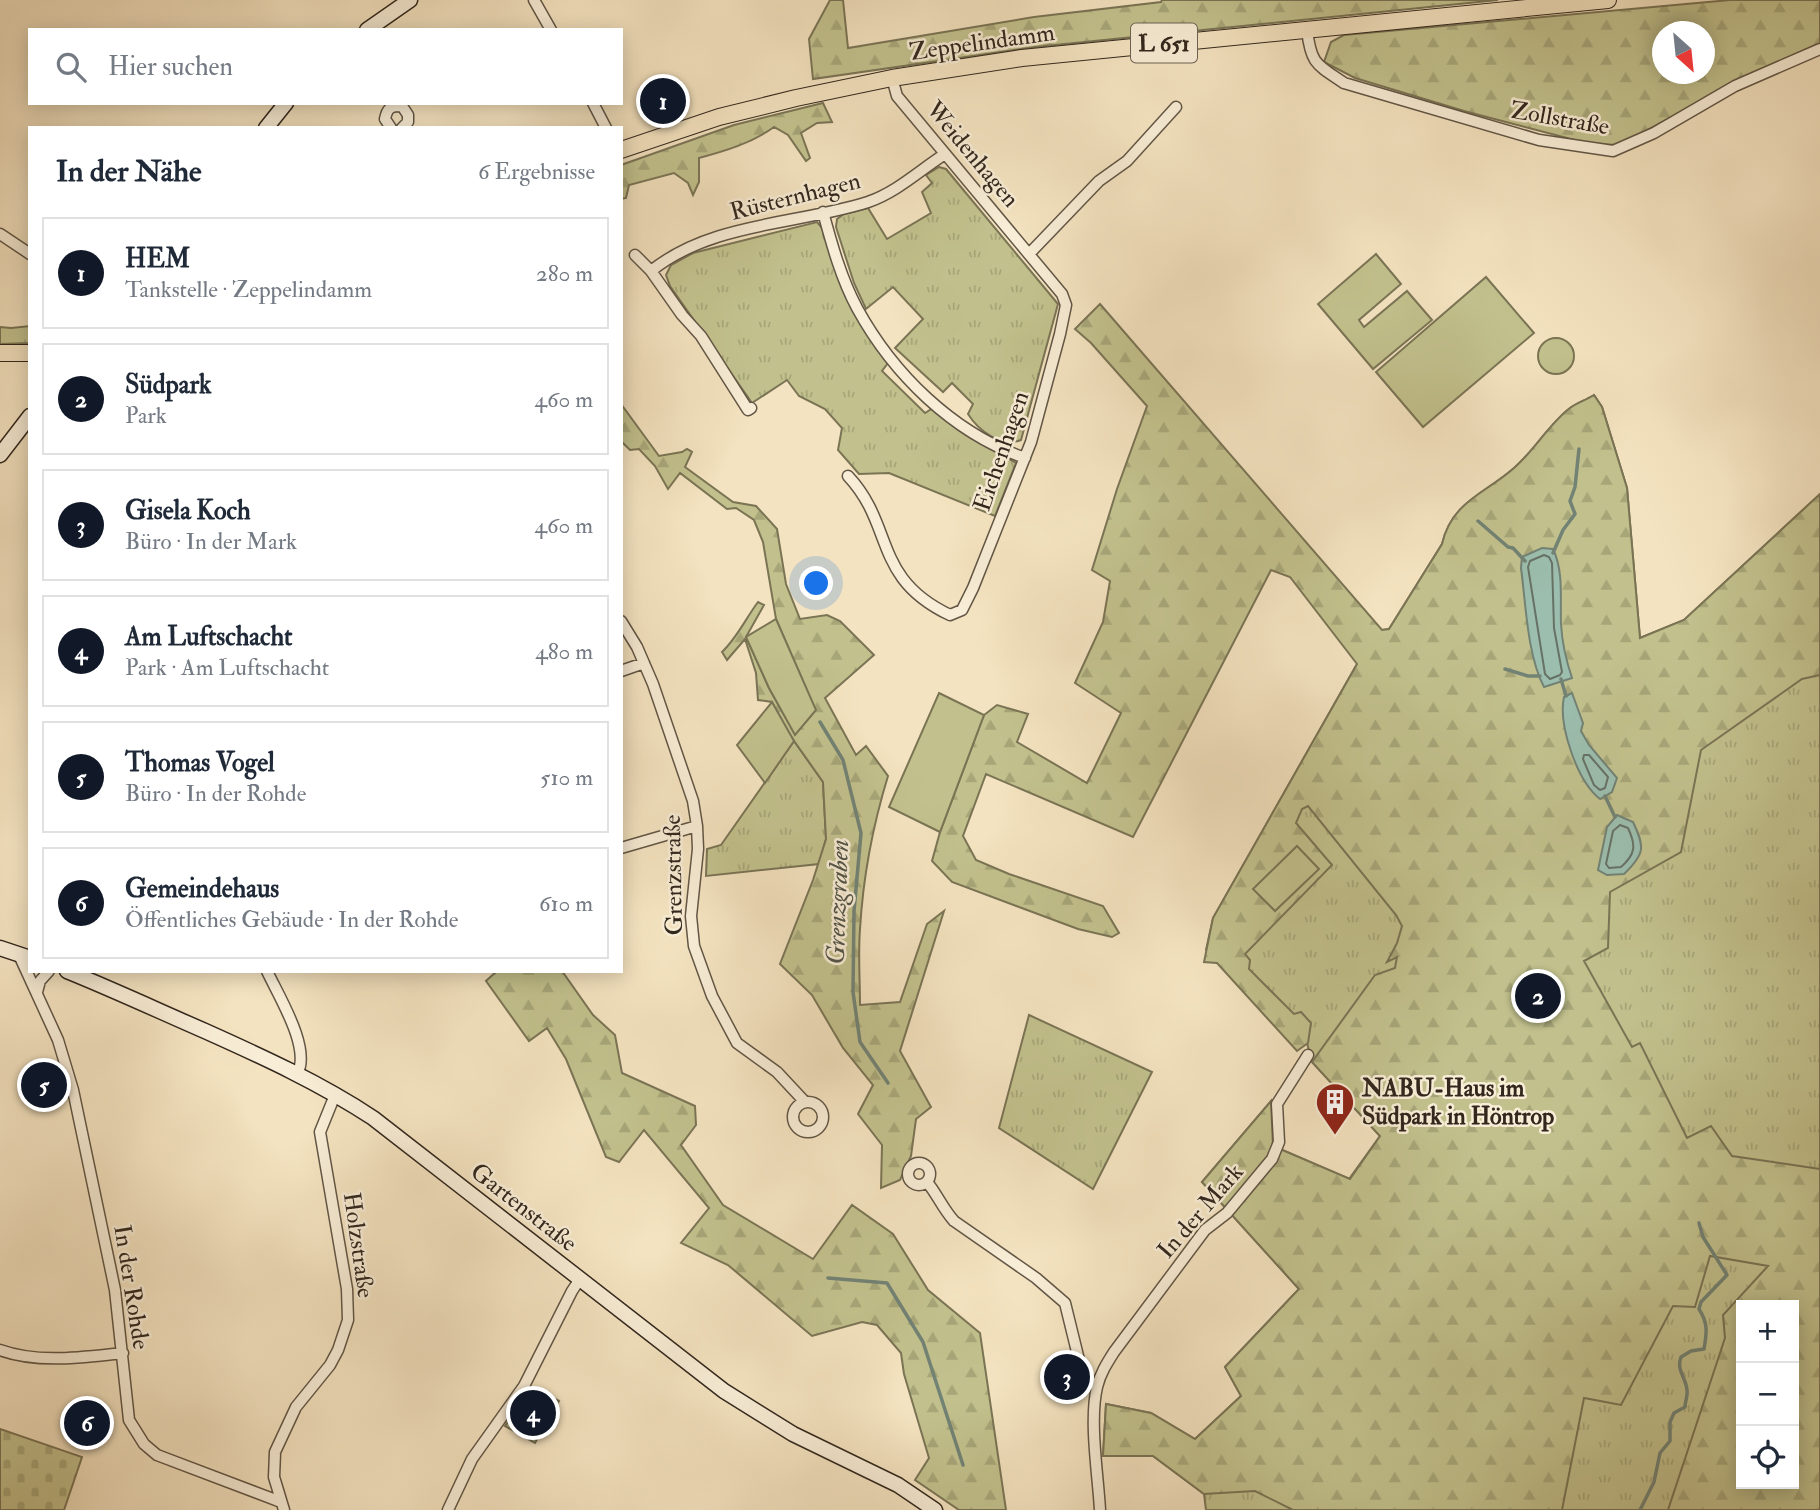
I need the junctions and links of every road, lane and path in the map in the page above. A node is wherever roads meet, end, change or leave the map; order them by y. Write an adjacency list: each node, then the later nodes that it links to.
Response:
1 (410, 0): 4 (street)
2 (534, 0): 5 (street)
3 (1608, 0): 6 (main road, Zeppelindamm / L 651)
4 (385, 24)
5 (550, 28)
6 (1307, 30): 7 (street, Zollstraße); 8 (main road, Zeppelindamm / L 651)
7 (1820, 50)
8 (892, 78): 18 (main road, Zeppelindamm / L 651); 19 (street, Weidenhagen)
9 (284, 105): 14 (street)
10 (396, 105): 15 (street)
11 (401, 105): 16 (street)
12 (594, 105): 17 (street)
13 (1176, 107): 23 (street)
14 (268, 126)
15 (390, 126)
16 (404, 126)
17 (605, 126)
18 (623, 149)
19 (945, 154): 20 (street, Rüsternhagen); 23 (street, Weidenhagen)
20 (823, 212): 25 (street, Rüsternhagen); 33 (street)
21 (0, 234): 22 (street)
22 (28, 253)
23 (1029, 254): 26 (street, Weidenhagen)
24 (635, 255): 25 (street)
25 (650, 271): 30 (street)
26 (1066, 302): 33 (street, Eichenhagen)
27 (4, 353): 28 (main road); 29 (street)
28 (28, 353)
29 (28, 363)
30 (751, 408)
31 (28, 419): 32 (street)
32 (0, 455)
33 (1025, 458): 34 (street, Eichenhagen)
34 (848, 476)
35 (623, 625): 36 (street, Grenzstraße)
36 (644, 663): 37 (street); 38 (street, Grenzstraße)
37 (623, 670)
38 (697, 826): 39 (street); 50 (street, Grenzstraße)
39 (623, 847)
40 (0, 948): 41 (street)
41 (24, 957)
42 (30, 973): 46 (street, In der Rohde)
43 (47, 973): 46 (street)
44 (72, 973): 48 (street, Gartenstraße)
45 (268, 973): 48 (street)
46 (37, 992): 54 (street, In der Rohde)
47 (1308, 1055): 55 (street, In der Mark)
48 (298, 1074): 49 (street, Gartenstraße)
49 (335, 1095): 52 (street, Gartenstraße); 56 (street, Holzstraße)
50 (805, 1102)
51 (927, 1182): 55 (street)
52 (580, 1279): 57 (street); 58 (street, Gartenstraße)
53 (0, 1350): 54 (street)
54 (123, 1353): 56 (street, In der Rohde)
55 (1097, 1387): 59 (street, In der Mark)
56 (282, 1506)
57 (448, 1510)
58 (935, 1510)
59 (1100, 1510)

